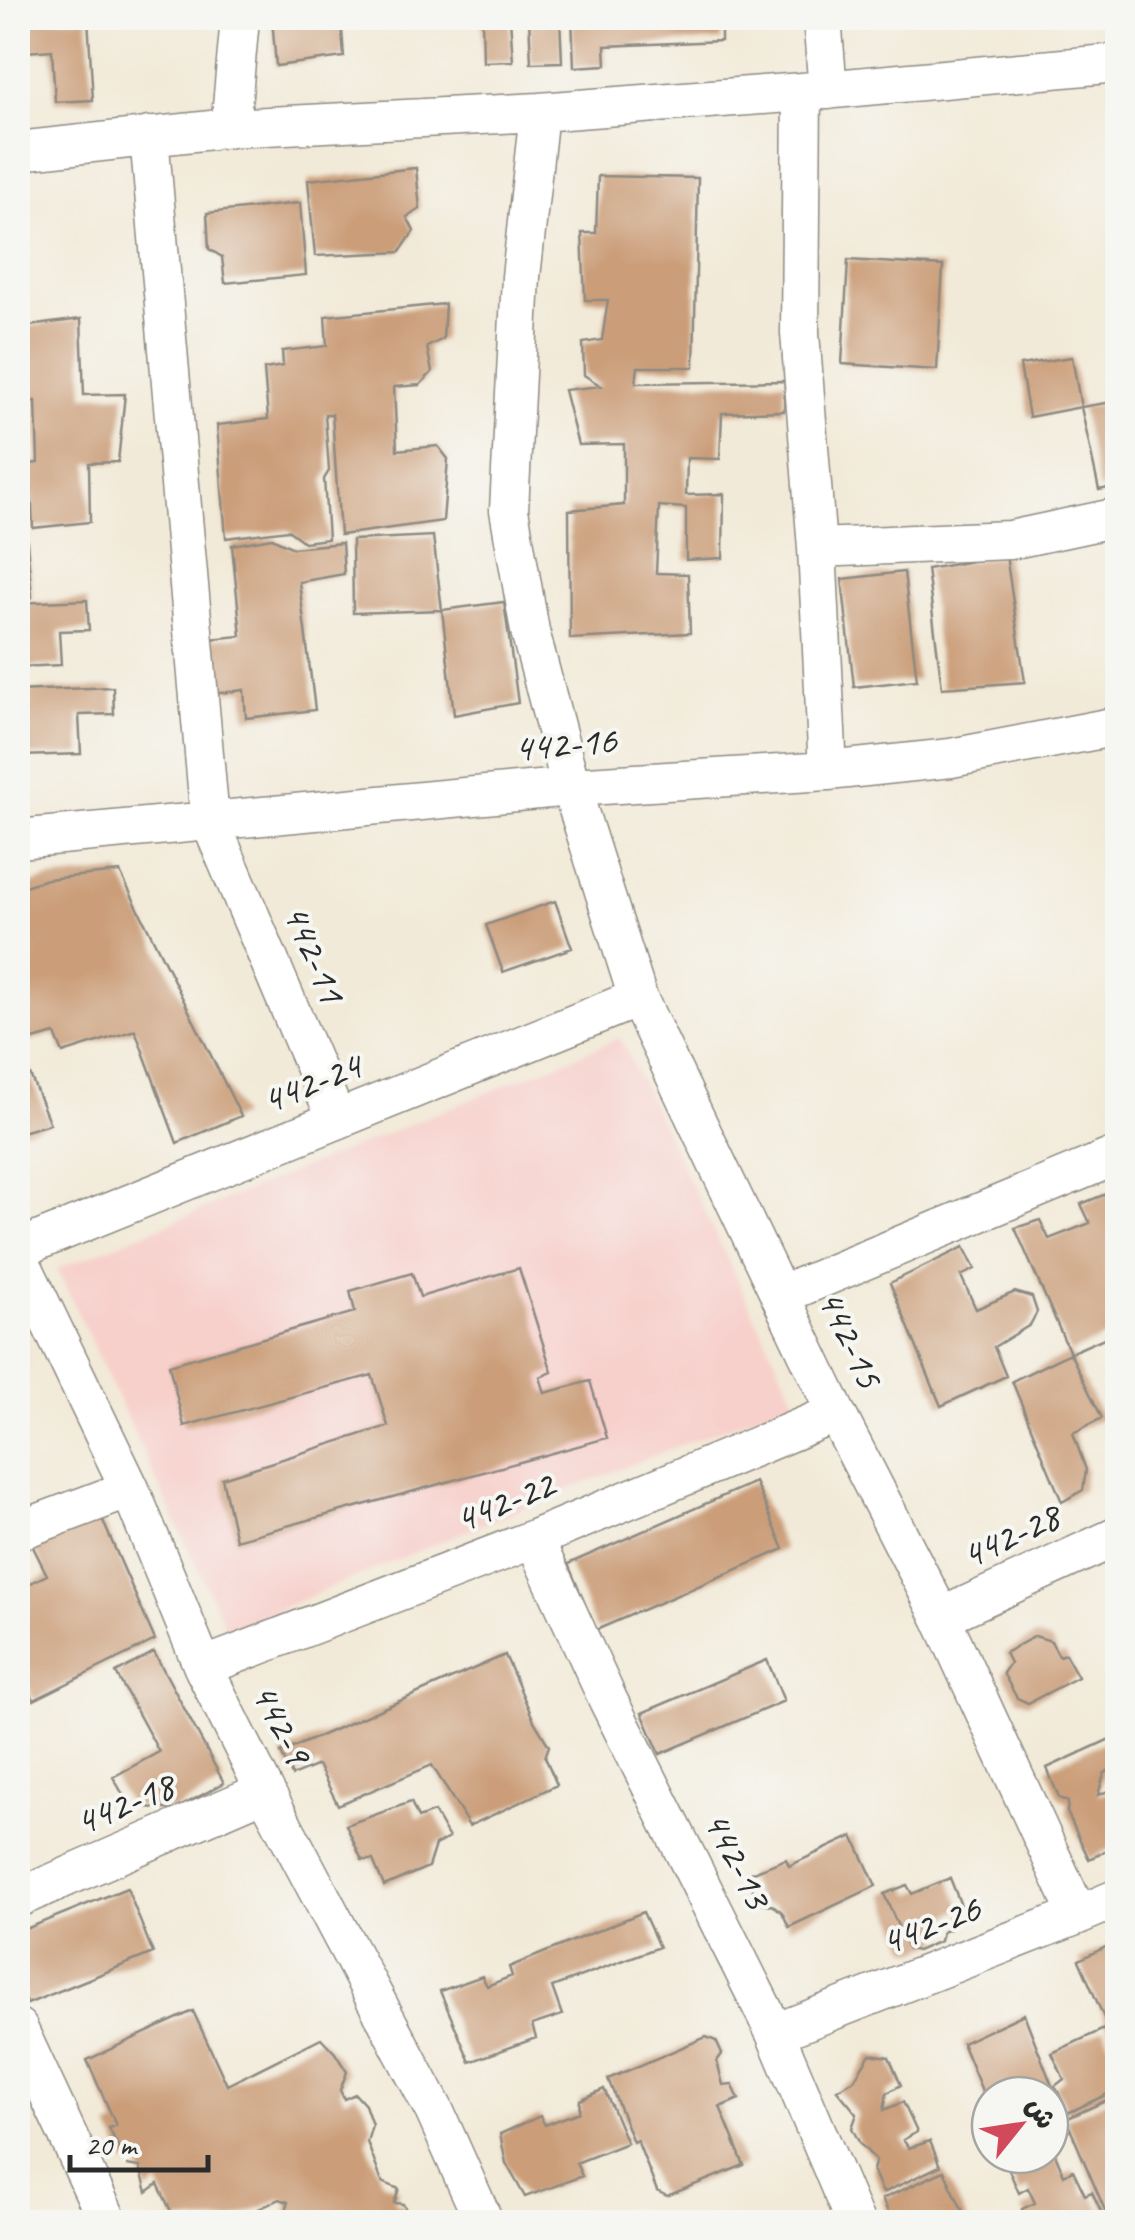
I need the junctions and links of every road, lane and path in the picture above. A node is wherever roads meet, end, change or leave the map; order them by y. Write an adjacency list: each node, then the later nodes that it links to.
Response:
1 (240, 18): 6 (street)
2 (822, 18): 4 (street)
3 (1118, 63): 4 (street)
4 (816, 91): 5 (street); 10 (street)
5 (540, 112): 6 (street); 13 (street, 442-15)
6 (230, 128): 7 (street)
7 (149, 136): 8 (street); 14 (street, 442-11)
8 (18, 151)
9 (1118, 517): 10 (street)
10 (817, 548): 12 (street)
11 (1118, 726): 12 (street, 442-16)
12 (828, 771): 13 (street, 442-16)
13 (570, 787): 14 (street, 442-16); 16 (street, 442-15)
14 (210, 821): 15 (street, 442-16); 17 (street, 442-11)
15 (18, 839)
16 (638, 998): 17 (street, 442-24); 20 (street, 442-15)
17 (336, 1120): 19 (street, 442-24)
18 (1118, 1155): 20 (street)
19 (18, 1253): 22 (street, 442-9)
20 (782, 1295): 21 (street, 442-15)
21 (836, 1412): 25 (street, 442-22); 26 (street, 442-15)
22 (130, 1489): 23 (street); 27 (street, 442-9)
23 (18, 1531)
24 (1118, 1536): 26 (street, 442-28)
25 (534, 1539): 27 (street, 442-22); 33 (street, 442-13)
26 (941, 1616): 31 (street, 442-15)
27 (204, 1667): 28 (street, 442-9)
28 (265, 1791): 29 (street, 442-18); 35 (street, 442-9)
29 (18, 1898)
30 (1118, 1898): 31 (street, 442-26)
31 (1078, 1915): 33 (street, 442-26)
32 (18, 2028): 34 (street)
33 (775, 2033): 36 (street, 442-13)
34 (99, 2220)
35 (484, 2222)
36 (856, 2222)

